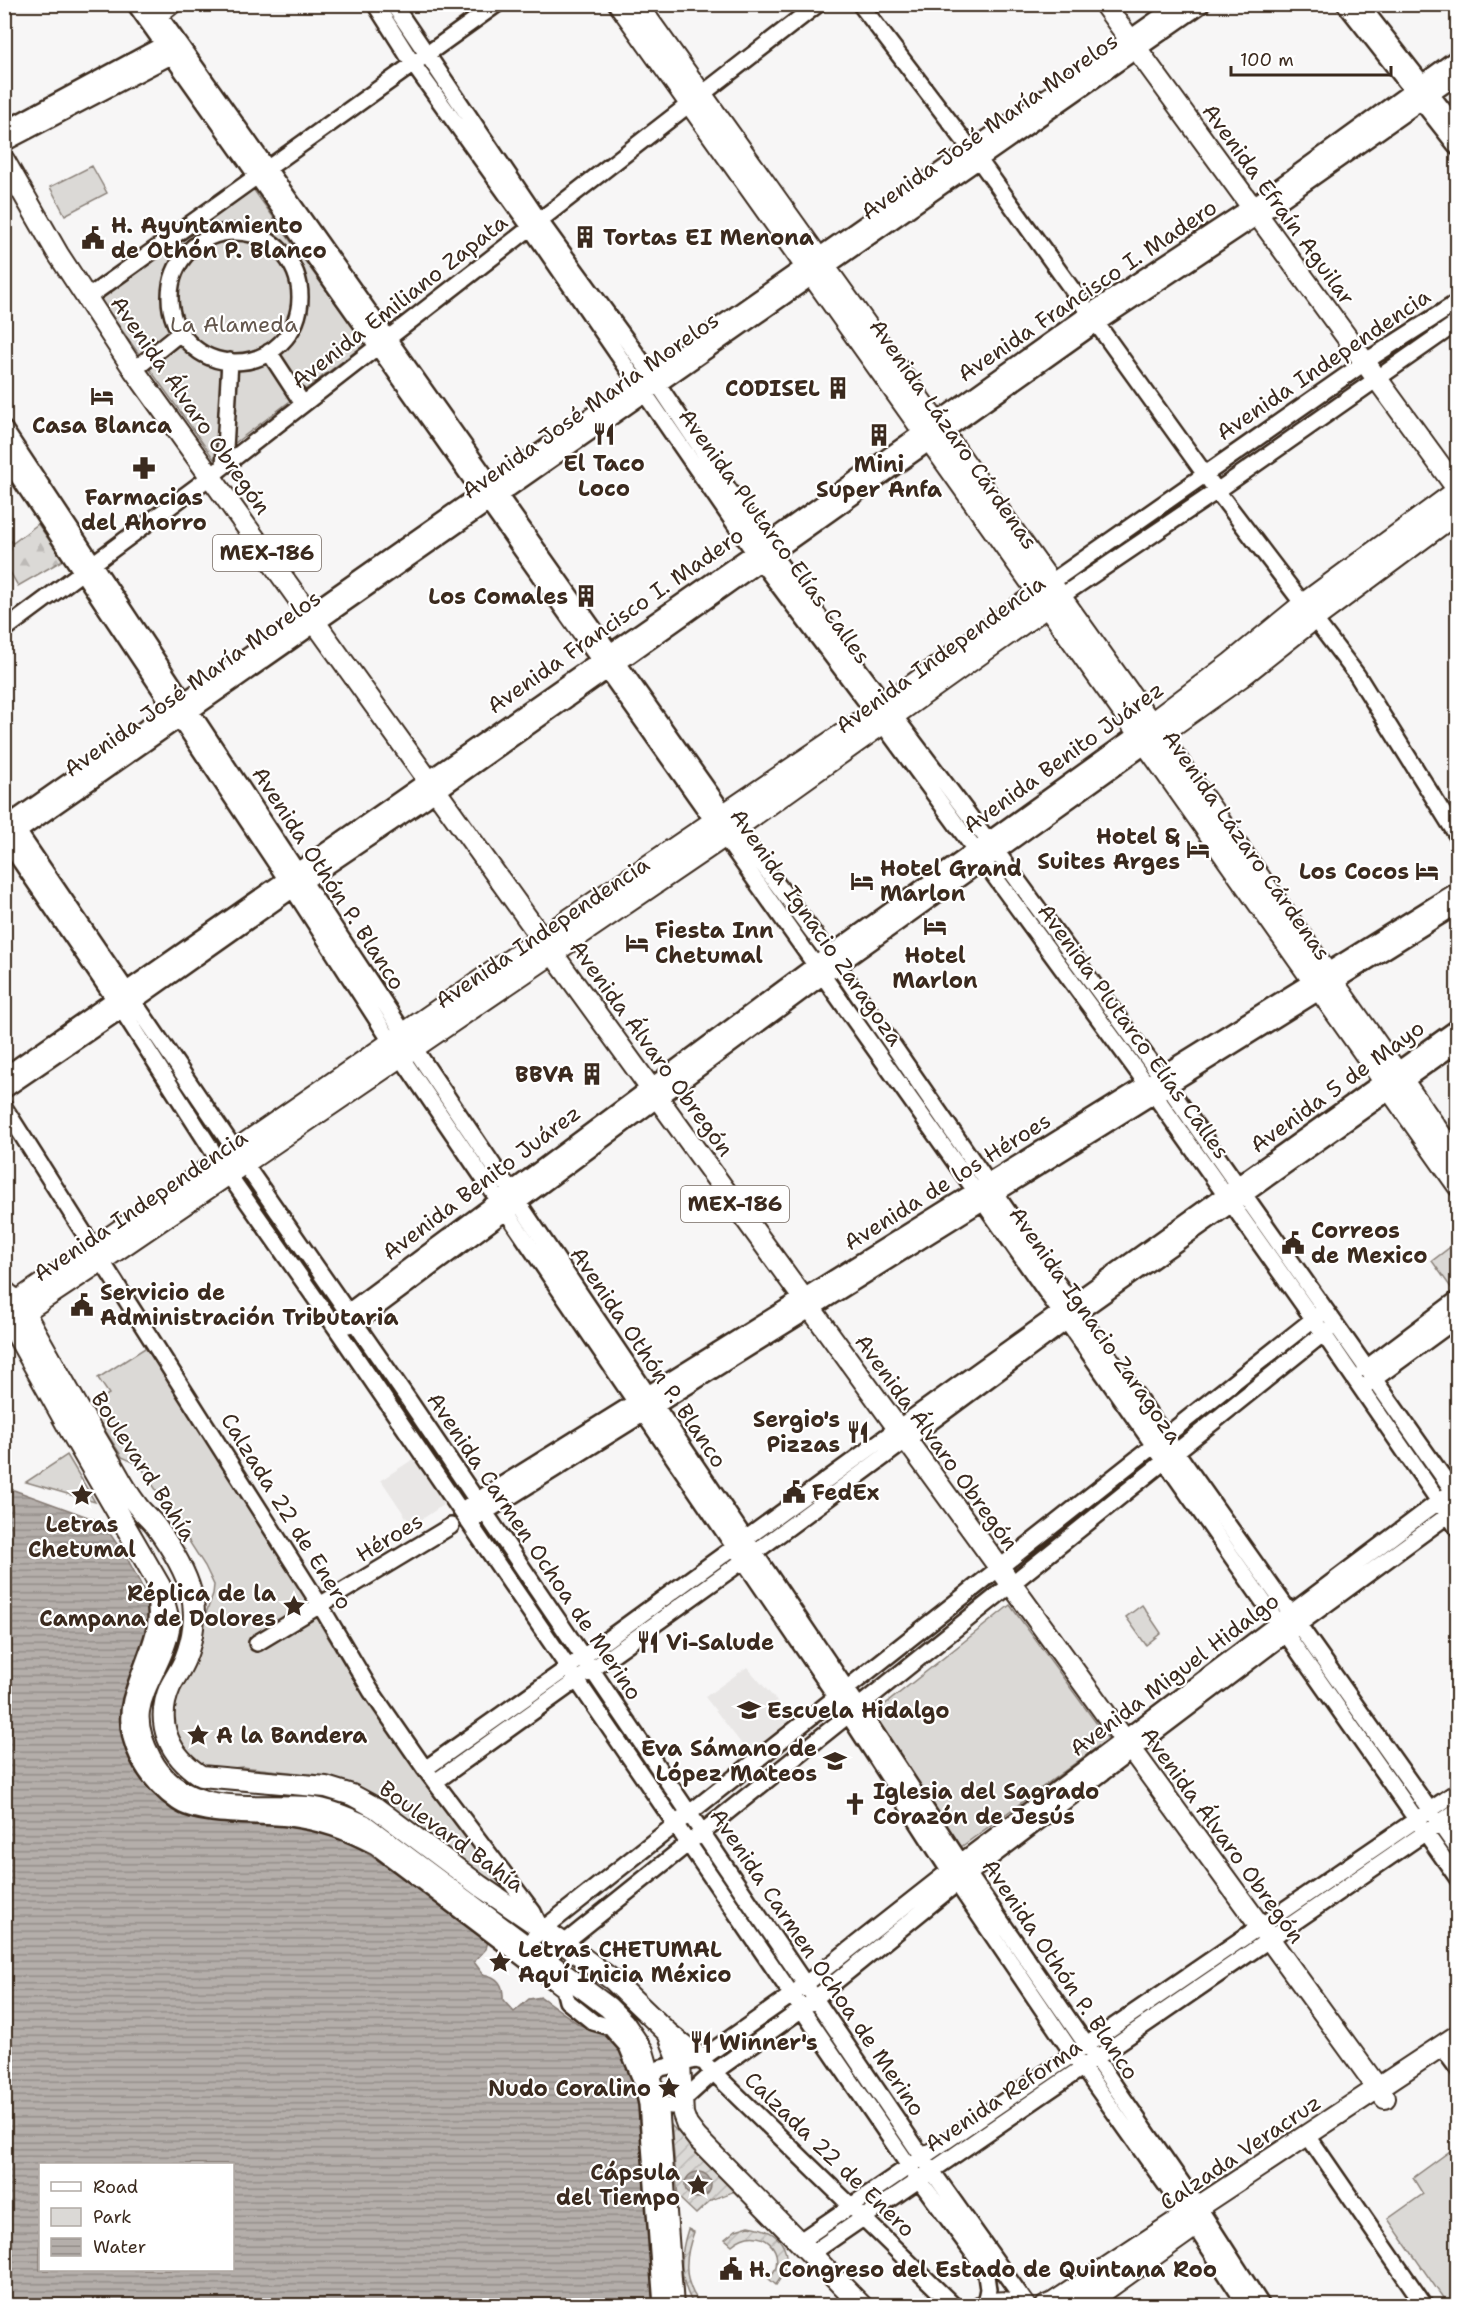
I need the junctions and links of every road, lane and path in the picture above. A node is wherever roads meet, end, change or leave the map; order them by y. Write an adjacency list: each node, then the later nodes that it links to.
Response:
1 (135, 4): 16 (street, Avenida Ignacio Zaragoza)
2 (174, 4): 16 (street)
3 (375, 4): 20 (street, Avenida Plutarco Elías Calles)
4 (393, 4): 20 (street, Avenida Plutarco Elías Calles)
5 (497, 4): 20 (street)
6 (619, 4): 23 (main road, Avenida Lázaro Cárdenas)
7 (637, 4): 23 (main road, Avenida Lázaro Cárdenas)
8 (818, 4): 23 (street, Avenida Emiliano Zapata)
9 (860, 4): 28 (street)
10 (1104, 4): 17 (main road, Avenida Efraín Aguilar)
11 (1119, 4): 17 (main road, Avenida Efraín Aguilar)
12 (1179, 4): 17 (street, Avenida José María Morelos)
13 (1202, 4): 17 (street, Avenida José María Morelos)
14 (1345, 4): 22 (street)
15 (1360, 4): 22 (street)
16 (153, 15): 18 (street, Avenida Ignacio Zaragoza)
17 (1138, 42): 28 (street, Avenida José María Morelos); 31 (main road, Avenida Efraín Aguilar)
18 (171, 48): 25 (street); 26 (street); 30 (street, Avenida Ignacio Zaragoza)
19 (1458, 57): 22 (street, Avenida Francisco I. Madero)
20 (420, 60): 30 (street); 32 (street, Avenida Plutarco Elías Calles)
21 (1458, 75): 22 (street, Avenida Francisco I. Madero)
22 (1421, 91): 24 (street); 27 (street); 31 (street, Avenida Francisco I. Madero)
23 (695, 98): 32 (street, Avenida Emiliano Zapata); 37 (main road, Avenida Lázaro Cárdenas)
24 (1458, 129)
25 (4, 130)
26 (4, 143)
27 (1458, 148)
28 (975, 155): 37 (street, Avenida José María Morelos); 40 (street)
29 (4, 160): 38 (main road, Avenida Álvaro Obregón / MEX-186)
30 (263, 172): 33 (street); 35 (street, Avenida Ignacio Zaragoza); 43 (street, Avenida Ignacio Zaragoza)
31 (1259, 208): 40 (street, Avenida Francisco I. Madero); 46 (main road, Avenida Efraín Aguilar)
32 (535, 224): 43 (street, Avenida Emiliano Zapata); 48 (street, Avenida Plutarco Elías Calles)
33 (184, 230): 34 (street); 38 (street)
34 (195, 244): 36 (street); 42 (street)
35 (306, 244): 36 (street); 43 (street, Avenida Ignacio Zaragoza)
36 (288, 258): 44 (street)
37 (815, 267): 48 (street, Avenida José María Morelos); 51 (main road, Avenida Lázaro Cárdenas)
38 (87, 298): 47 (main road, Avenida Álvaro Obregón / MEX-186)
39 (1458, 302): 46 (street, Avenida Independencia)
40 (1093, 319): 51 (street, Avenida Francisco I. Madero); 57 (street)
41 (1458, 322): 46 (street, Avenida Independencia)
42 (180, 333): 45 (street); 47 (street)
43 (382, 343): 49 (street, Avenida Emiliano Zapata); 60 (street, Avenida Ignacio Zaragoza)
44 (269, 352): 45 (street); 49 (street)
45 (230, 361): 55 (street)
46 (1375, 368): 52 (street, Avenida Independencia); 53 (street, Avenida Independencia); 56 (main road, Avenida Efraín Aguilar); 58 (main road, Avenida Efraín Aguilar)
47 (135, 370): 55 (main road, Avenida Álvaro Obregón / MEX-186)
48 (648, 384): 60 (street, Avenida José María Morelos); 63 (street, Avenida Plutarco Elías Calles)
49 (303, 404): 55 (street, Avenida Emiliano Zapata)
50 (4, 429): 64 (street, Avenida Othón P. Blanco)
51 (933, 432): 63 (street, Avenida Francisco I. Madero); 65 (main road, Avenida Lázaro Cárdenas)
52 (1265, 433): 53 (street); 57 (street, Avenida Independencia)
53 (1276, 450): 59 (street, Avenida Independencia)
54 (4, 455): 64 (street, Avenida Othón P. Blanco)
55 (218, 471): 64 (street, Avenida Emiliano Zapata); 67 (main road, Avenida Álvaro Obregón / MEX-186)
56 (1458, 471)
57 (1206, 474): 59 (street); 65 (street, Avenida Independencia)
58 (1458, 490): 62 (main road, Avenida Benito Juárez)
59 (1217, 491): 65 (street, Avenida Independencia); 66 (street)
60 (490, 495): 67 (street, Avenida José María Morelos); 69 (street, Avenida Ignacio Zaragoza)
61 (1458, 512): 62 (main road, Avenida Benito Juárez)
62 (1392, 550): 66 (main road, Avenida Benito Juárez)
63 (763, 553): 69 (street, Avenida Francisco I. Madero); 71 (street, Avenida Plutarco Elías Calles)
64 (88, 568): 68 (street, Avenida Emiliano Zapata); 70 (street, Avenida Othón P. Blanco)
65 (1049, 595): 71 (main road, Avenida Independencia); 72 (main road, Avenida Lázaro Cárdenas)
66 (1309, 611): 72 (main road, Avenida Benito Juárez); 76 (street)
67 (314, 618): 70 (street, Avenida José María Morelos); 73 (main road, Avenida Álvaro Obregón / MEX-186)
68 (4, 630)
69 (608, 662): 73 (street, Avenida Francisco I. Madero); 74 (street, Avenida Ignacio Zaragoza)
70 (183, 710): 75 (street, Avenida José María Morelos); 79 (street, Avenida Othón P. Blanco)
71 (884, 714): 74 (main road, Avenida Independencia); 77 (street, Avenida Plutarco Elías Calles)
72 (1149, 734): 77 (street, Avenida Benito Juárez); 88 (main road, Avenida Lázaro Cárdenas)
73 (433, 785): 79 (street, Avenida Francisco I. Madero); 84 (main road, Avenida Álvaro Obregón / MEX-186)
74 (725, 825): 78 (main road, Avenida Independencia); 85 (street, Avenida Ignacio Zaragoza); 86 (street, Avenida Ignacio Zaragoza)
75 (8, 830): 90 (street, Avenida Carmen Ochoa de Merino)
76 (1458, 837)
77 (986, 850): 85 (street, Avenida Benito Juárez); 87 (street, Avenida Plutarco Elías Calles); 89 (street, Avenida Plutarco Elías Calles)
78 (666, 865): 82 (main road, Avenida Independencia); 83 (main road, Avenida Independencia)
79 (295, 881): 90 (street, Avenida Francisco I. Madero); 93 (street, Avenida Othón P. Blanco)
80 (1458, 891): 88 (street, Avenida de los Héroes)
81 (1458, 905): 88 (street, Avenida de los Héroes)
82 (576, 914): 83 (main road); 84 (main road, Avenida Independencia)
83 (588, 931): 84 (main road, Avenida Independencia)
84 (548, 945): 93 (main road, Avenida Independencia); 101 (main road, Avenida Álvaro Obregón / MEX-186)
85 (833, 960): 86 (street, Avenida Benito Juárez); 107 (street, Avenida Ignacio Zaragoza)
86 (819, 971): 101 (street, Avenida Benito Juárez); 107 (street, Avenida Ignacio Zaragoza)
87 (1088, 977): 89 (street); 97 (street, Avenida Plutarco Elías Calles)
88 (1323, 981): 97 (street, Avenida de los Héroes); 98 (main road, Avenida Lázaro Cárdenas)
89 (1075, 986): 99 (street, Avenida Plutarco Elías Calles)
90 (124, 1001): 94 (street, Avenida Carmen Ochoa de Merino); 95 (street, Avenida Carmen Ochoa de Merino); 96 (street, Avenida Francisco I. Madero); 100 (street, Avenida Francisco I. Madero)
91 (1458, 1027): 98 (street, Avenida 5 de Mayo)
92 (1458, 1043): 98 (street, Avenida 5 de Mayo)
93 (403, 1045): 104 (main road, Avenida Independencia); 109 (street, Avenida Othón P. Blanco)
94 (175, 1063): 95 (street); 104 (street, Avenida Carmen Ochoa de Merino)
95 (161, 1071): 104 (street, Avenida Carmen Ochoa de Merino)
96 (4, 1076)
97 (1163, 1080): 99 (street, Avenida de los Héroes); 106 (street, Avenida Plutarco Elías Calles)
98 (1393, 1081): 103 (main road, Avenida Lázaro Cárdenas); 105 (main road, Avenida Lázaro Cárdenas); 106 (street, Avenida 5 de Mayo)
99 (1149, 1089): 107 (street, Avenida de los Héroes); 108 (street, Avenida Plutarco Elías Calles)
100 (4, 1090)
101 (654, 1092): 109 (street, Avenida Benito Juárez); 114 (main road, Avenida Álvaro Obregón / MEX-186)
102 (4, 1107): 112 (street, Calzada 22 de Enero)
103 (1458, 1159)
104 (232, 1162): 110 (street, Avenida Carmen Ochoa de Merino); 111 (street, Avenida Carmen Ochoa de Merino); 112 (main road, Avenida Independencia)
105 (1458, 1186)
106 (1241, 1190): 108 (street, Avenida 5 de Mayo); 117 (street, Avenida Plutarco Elías Calles)
107 (985, 1192): 114 (street, Avenida de los Héroes); 116 (street, Avenida Ignacio Zaragoza)
108 (1228, 1200): 116 (street, Avenida 5 de Mayo); 117 (street, Avenida Plutarco Elías Calles)
109 (509, 1201): 118 (street, Avenida Benito Juárez); 125 (street, Avenida Othón P. Blanco)
110 (285, 1221): 111 (street); 118 (street, Avenida Carmen Ochoa de Merino)
111 (270, 1232): 121 (street, Avenida Carmen Ochoa de Merino)
112 (97, 1255): 115 (main road, Avenida Independencia); 143 (street, Calzada 22 de Enero)
113 (1458, 1299): 123 (street)
114 (807, 1303): 125 (street, Avenida de los Héroes); 127 (main road, Avenida Álvaro Obregón)
115 (11, 1307): 128 (main road, Boulevard Bahía)
116 (1069, 1314): 127 (street, Avenida 5 de Mayo); 129 (street, Avenida Ignacio Zaragoza)
117 (1319, 1315): 120 (street, Avenida Plutarco Elías Calles); 122 (street, Avenida Plutarco Elías Calles); 129 (street)
118 (352, 1317): 121 (street, Avenida Benito Juárez); 124 (street, Avenida Carmen Ochoa de Merino)
119 (1458, 1318): 123 (street)
120 (1335, 1324): 122 (street); 123 (street, Avenida Plutarco Elías Calles)
121 (336, 1328): 126 (street, Avenida Carmen Ochoa de Merino)
122 (1323, 1334): 123 (street, Avenida Plutarco Elías Calles); 130 (street)
123 (1366, 1379): 131 (street, Avenida Plutarco Elías Calles); 132 (street, Avenida Plutarco Elías Calles)
124 (408, 1399): 126 (street); 133 (street, Avenida Carmen Ochoa de Merino)
125 (645, 1404): 133 (street, Avenida de los Héroes); 139 (street, Avenida Othón P. Blanco)
126 (392, 1410): 135 (street, Avenida Carmen Ochoa de Merino)
127 (902, 1434): 139 (street, Avenida 5 de Mayo); 141 (main road, Avenida Álvaro Obregón)
128 (77, 1437): 158 (main road, Boulevard Bahía); 165 (main road, Boulevard Bahía); 202 (street)
129 (1159, 1440): 130 (street, Avenida Ignacio Zaragoza); 141 (street)
130 (1170, 1456): 142 (street); 145 (street, Avenida Ignacio Zaragoza)
131 (1456, 1492): 132 (street, Avenida Miguel Hidalgo)
132 (1438, 1502): 134 (street, Avenida Plutarco Elías Calles); 138 (street, Avenida Miguel Hidalgo)
133 (481, 1506): 135 (street, Avenida de los Héroes); 144 (street, Avenida Carmen Ochoa de Merino)
134 (1453, 1512): 137 (street, Avenida Plutarco Elías Calles); 140 (street, Avenida Miguel Hidalgo)
135 (464, 1516): 146 (street, Avenida Carmen Ochoa de Merino)
136 (452, 1526): 143 (street, Héroes)
137 (1458, 1529)
138 (1375, 1549): 140 (street); 145 (street, Avenida Miguel Hidalgo)
139 (744, 1551): 148 (street, Avenida 5 de Mayo); 150 (street, Avenida Othón P. Blanco)
140 (1384, 1562): 145 (street, Avenida Miguel Hidalgo)
141 (999, 1567): 142 (main road, Avenida Álvaro Obregón); 150 (street)
142 (1011, 1584): 151 (street); 152 (main road, Avenida Álvaro Obregón)
143 (320, 1605): 147 (street, Héroes); 155 (street, Calzada 22 de Enero)
144 (555, 1617): 146 (street); 148 (street, Avenida Carmen Ochoa de Merino)
145 (1289, 1623): 152 (street, Avenida Miguel Hidalgo); 159 (street, Avenida Ignacio Zaragoza); 162 (street, Avenida Ignacio Zaragoza)
146 (540, 1627): 149 (street, Avenida Carmen Ochoa de Merino)
147 (257, 1643)
148 (587, 1663): 149 (street, Avenida 5 de Mayo); 153 (street, Avenida Carmen Ochoa de Merino)
149 (573, 1673): 154 (street, Avenida Carmen Ochoa de Merino); 155 (street, Avenida 5 de Mayo); 156 (street, Avenida 5 de Mayo)
150 (840, 1693): 151 (street, Avenida Othón P. Blanco); 161 (street)
151 (853, 1710): 166 (street); 170 (street, Avenida Othón P. Blanco)
152 (1128, 1746): 170 (street, Avenida Miguel Hidalgo); 173 (main road, Avenida Álvaro Obregón)
153 (650, 1755): 154 (street); 161 (street, Avenida Carmen Ochoa de Merino)
154 (636, 1766): 164 (street, Avenida Carmen Ochoa de Merino)
155 (425, 1769): 156 (street, Calzada 22 de Enero)
156 (435, 1782): 172 (street, Calzada 22 de Enero)
157 (1458, 1791): 159 (street, Avenida Reforma)
158 (376, 1808): 165 (main road); 172 (main road, Boulevard Bahía)
159 (1430, 1810): 162 (street, Avenida Reforma); 163 (street, Avenida Ignacio Zaragoza)
160 (1458, 1810): 163 (street, Avenida Reforma)
161 (689, 1812): 164 (street); 166 (street, Avenida Carmen Ochoa de Merino)
162 (1416, 1820): 167 (street, Avenida Ignacio Zaragoza); 173 (street, Avenida Reforma)
163 (1439, 1823): 167 (street, Avenida Reforma); 169 (street, Avenida Ignacio Zaragoza)
164 (675, 1824): 168 (street, Avenida Carmen Ochoa de Merino); 172 (street)
165 (364, 1825): 175 (main road, Boulevard Bahía)
166 (702, 1832): 168 (street); 177 (street, Avenida Carmen Ochoa de Merino)
167 (1425, 1832): 171 (street, Avenida Ignacio Zaragoza); 173 (street, Avenida Reforma)
168 (688, 1842): 174 (street); 178 (street, Avenida Carmen Ochoa de Merino)
169 (1458, 1850)
170 (959, 1873): 177 (street, Avenida Miguel Hidalgo); 179 (street, Avenida Miguel Hidalgo); 182 (street, Avenida Othón P. Blanco); 184 (street, Avenida Othón P. Blanco)
171 (1458, 1879)
172 (542, 1930): 174 (main road, Boulevard Bahía); 175 (street)
173 (1264, 1933): 182 (street, Avenida Reforma); 185 (street, Avenida Reforma); 189 (main road, Avenida Álvaro Obregón)
174 (562, 1943): 176 (street); 181 (main road, Boulevard Bahía)
175 (524, 1946): 176 (main road, Boulevard Bahía)
176 (543, 1960): 188 (main road, Boulevard Bahía)
177 (805, 1983): 178 (street, Avenida Miguel Hidalgo); 179 (street, Avenida Carmen Ochoa de Merino)
178 (793, 1994): 180 (street, Avenida Carmen Ochoa de Merino); 187 (street, Avenida Miguel Hidalgo)
179 (815, 1998): 180 (street, Avenida Miguel Hidalgo); 193 (street, Avenida Carmen Ochoa de Merino)
180 (802, 2009): 187 (street, Avenida Miguel Hidalgo); 194 (street, Avenida Carmen Ochoa de Merino)
181 (668, 2033): 186 (main road, Boulevard Bahía); 187 (main road)
182 (1086, 2045): 184 (street, Avenida Reforma); 185 (street, Avenida Othón P. Blanco)
183 (1452, 2051): 189 (main road, Calzada Veracruz)
184 (1073, 2054): 185 (street, Avenida Othón P. Blanco); 193 (street, Avenida Reforma)
185 (1089, 2063): 195 (street, Avenida Reforma); 197 (street, Avenida Othón P. Blanco)
186 (680, 2064): 187 (street, Avenida Miguel Hidalgo); 188 (street, Avenida Miguel Hidalgo); 190 (main road, Boulevard Bahía)
187 (707, 2066): 190 (street, Avenida Miguel Hidalgo); 196 (street, Calzada 22 de Enero)
188 (651, 2076): 191 (main road, Boulevard Bahía)
189 (1381, 2094): 192 (main road, Calzada Veracruz)
190 (682, 2101): 191 (street); 199 (main road, Boulevard Bahía)
191 (657, 2104): 203 (main road, Boulevard Bahía)
192 (1311, 2140): 197 (main road, Calzada Veracruz); 200 (street)
193 (923, 2156): 194 (street, Avenida Reforma); 195 (street, Avenida Carmen Ochoa de Merino)
194 (909, 2166): 195 (street, Avenida Carmen Ochoa de Merino); 196 (street, Avenida Reforma)
195 (926, 2175): 198 (street, Avenida Reforma); 201 (street, Avenida Carmen Ochoa de Merino); 206 (street, Avenida Carmen Ochoa de Merino)
196 (850, 2205): 198 (street, Calzada 22 de Enero); 199 (street, Avenida Reforma)
197 (1197, 2217): 207 (main road, Calzada Veracruz); 208 (main road, Calzada Veracruz); 209 (street, Avenida Othón P. Blanco); 210 (street, Avenida Othón P. Blanco)
198 (864, 2218): 199 (street, Avenida Reforma); 205 (street, Calzada 22 de Enero)
199 (806, 2247): 204 (main road, Boulevard Bahía)
200 (1419, 2303)
201 (983, 2305): 206 (main road)
202 (662, 2306)
203 (673, 2306)
204 (862, 2306)
205 (954, 2306)
206 (1026, 2306)
207 (1046, 2306)
208 (1083, 2306)
209 (1247, 2306)
210 (1262, 2306)

